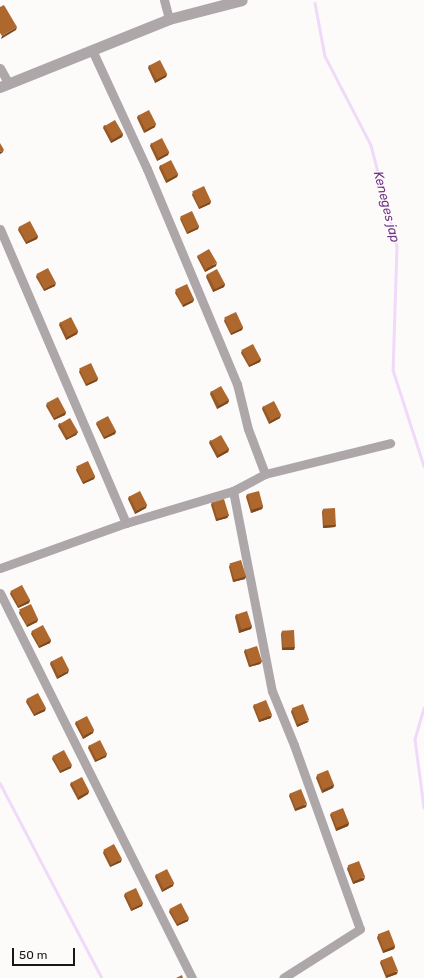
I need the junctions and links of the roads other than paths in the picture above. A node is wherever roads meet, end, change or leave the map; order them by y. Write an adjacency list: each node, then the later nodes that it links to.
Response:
1 (164, 0): 3 (street)
2 (242, 0): 3 (street)
3 (169, 19): 4 (street)
4 (92, 50): 6 (street); 9 (street)
5 (0, 68): 6 (street)
6 (5, 86)
7 (0, 229): 11 (street)
8 (390, 443): 9 (street)
9 (265, 474): 10 (street)
10 (233, 490): 11 (street); 15 (street)
11 (126, 522): 12 (street)
12 (0, 568)
13 (0, 593): 14 (street)
14 (192, 978)
15 (283, 978)

